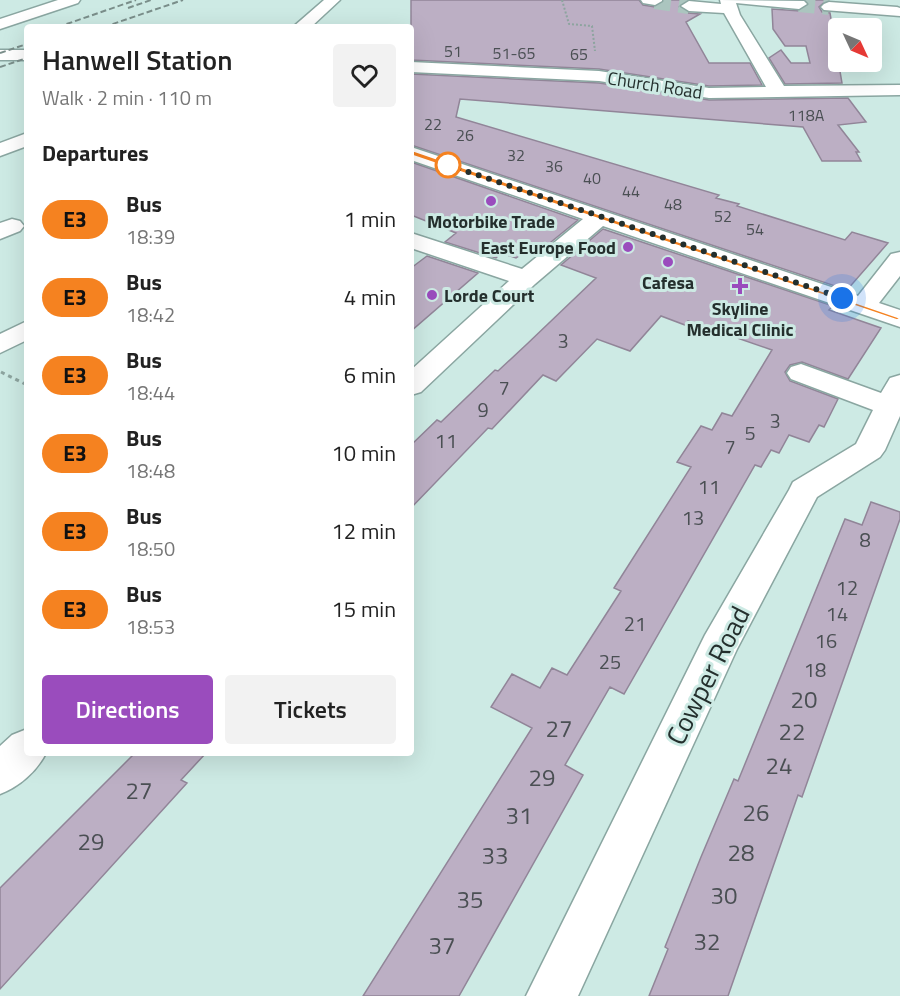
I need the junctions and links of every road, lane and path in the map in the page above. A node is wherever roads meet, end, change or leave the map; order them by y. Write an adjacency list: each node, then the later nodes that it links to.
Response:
1 (73, 0): 5 (street)
2 (333, 0): 11 (street)
3 (562, 0): 15 (path)
4 (732, 3): 6 (street); 7 (street); 17 (street)
5 (46, 4): 10 (street)
6 (799, 4)
7 (689, 6)
8 (829, 7): 9 (street)
9 (897, 12)
10 (0, 24)
11 (305, 24)
12 (0, 55): 13 (street)
13 (24, 55)
14 (414, 67): 15 (street, Church Road)
15 (599, 76): 17 (street, Church Road)
16 (900, 90): 17 (street, Church Road)
17 (779, 93)
18 (24, 140): 19 (street)
19 (0, 150)
20 (414, 154): 21 (street)
21 (600, 216): 24 (street); 25 (street)
22 (414, 241): 24 (street)
23 (900, 259): 25 (street)
24 (526, 279): 31 (street)
25 (864, 306): 26 (street)
26 (900, 318)
27 (24, 331): 28 (street)
28 (0, 345)
29 (0, 372): 32 (path)
30 (801, 373): 33 (street)
31 (414, 383)
32 (24, 384)
33 (895, 395): 36 (street, Cowper Road)
34 (24, 751): 35 (street)
35 (0, 774)
36 (552, 996)

